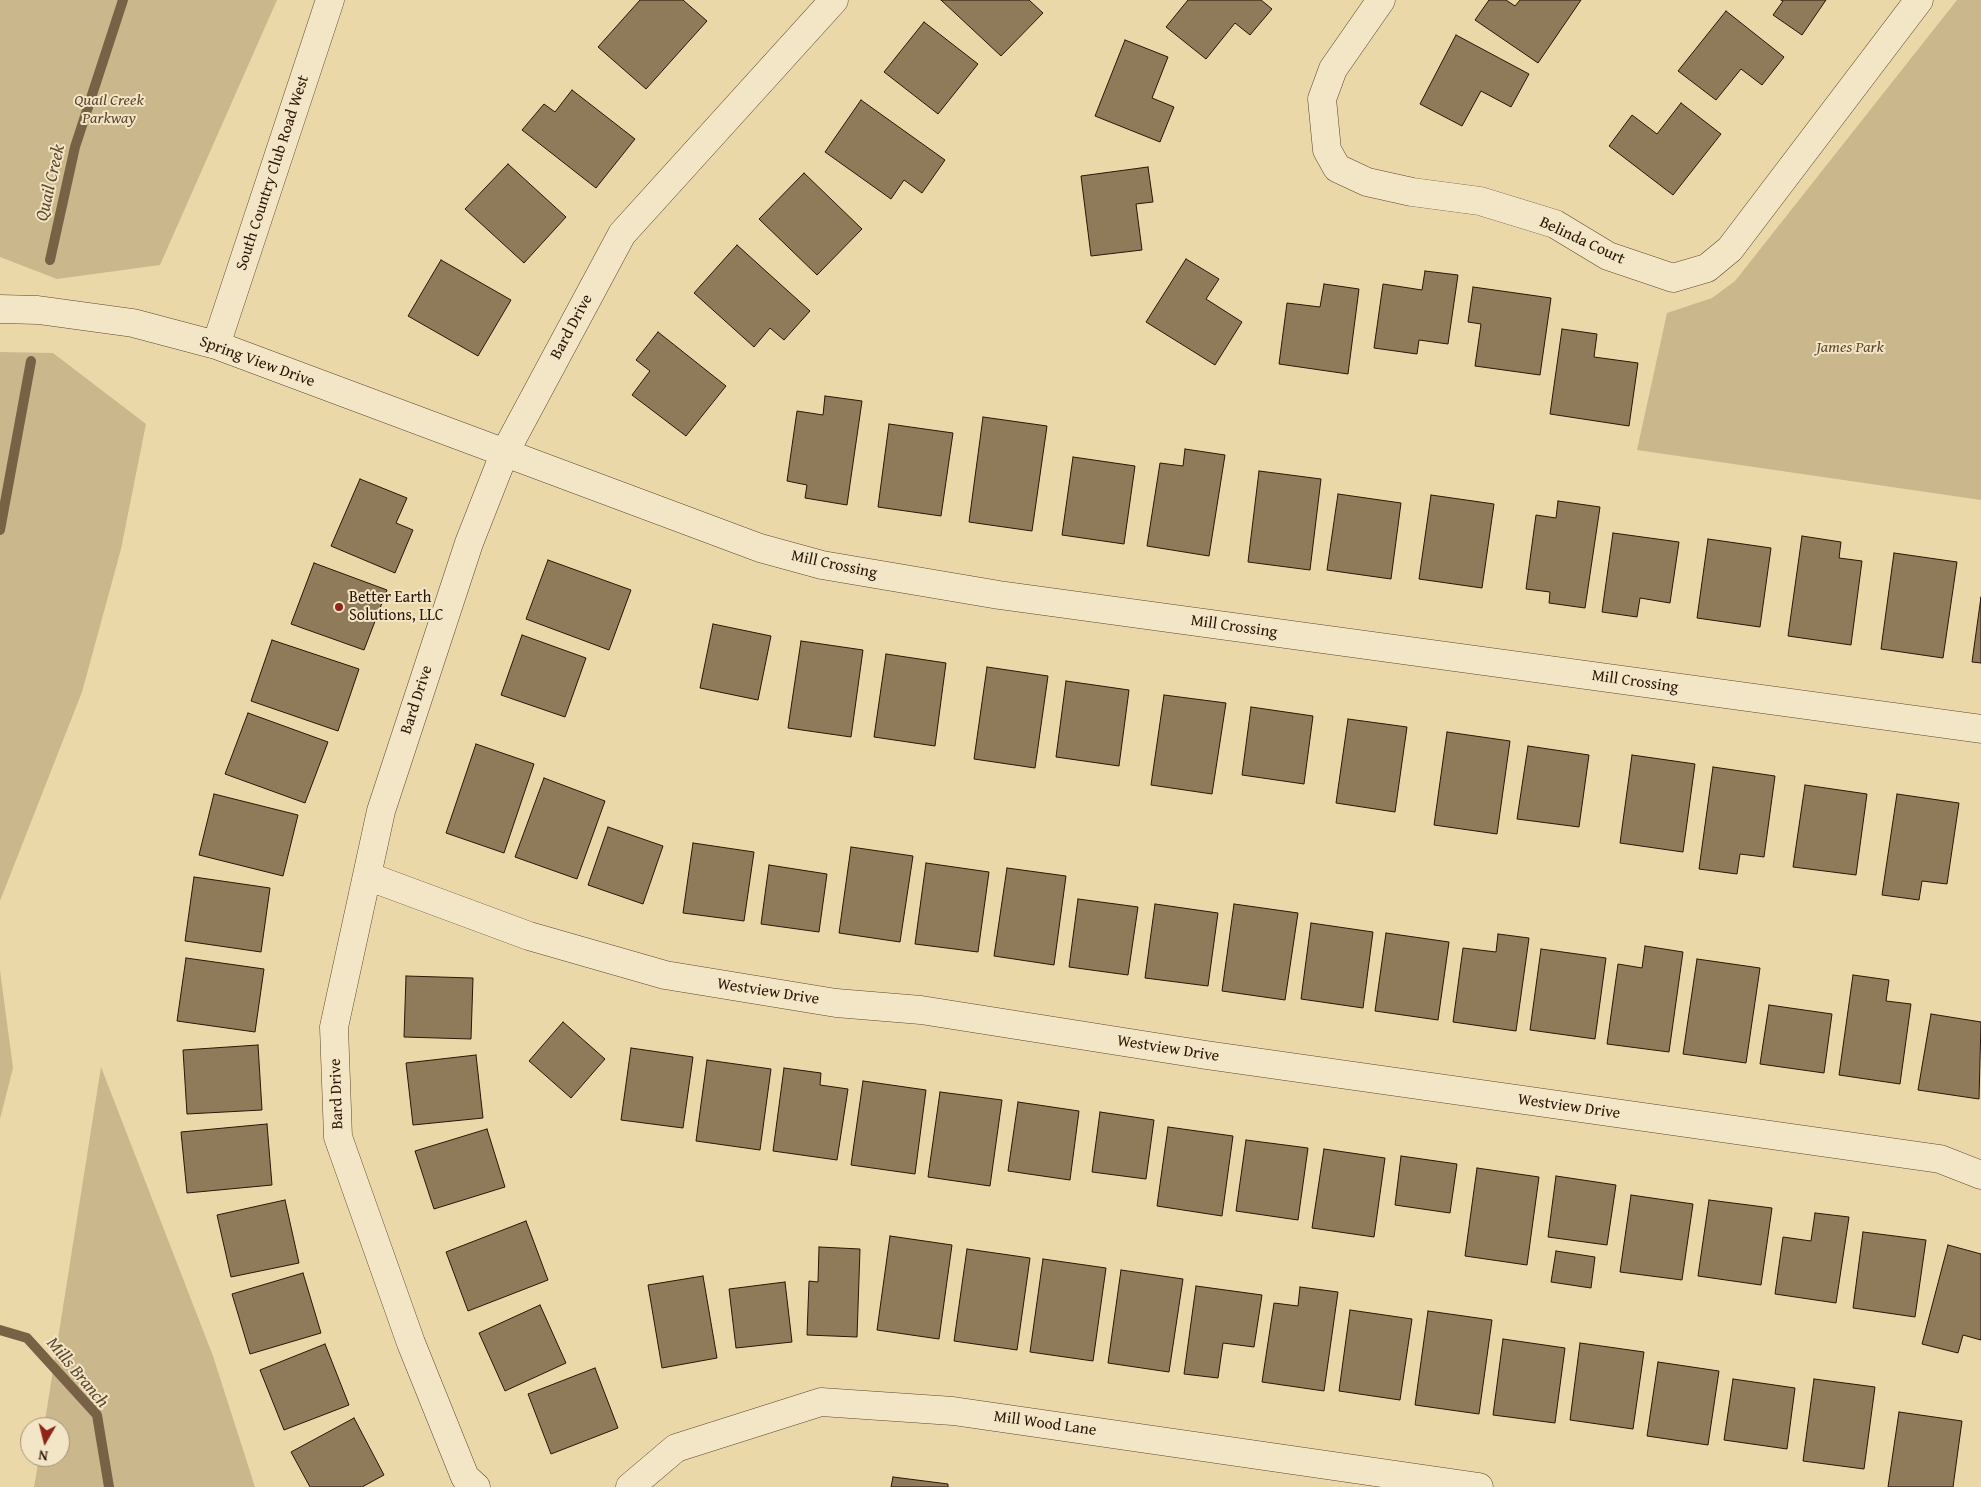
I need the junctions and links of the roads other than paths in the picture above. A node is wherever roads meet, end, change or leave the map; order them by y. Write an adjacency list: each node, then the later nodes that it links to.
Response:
1 (330, 0): 6 (street, South Country Club Road West)
2 (834, 0): 7 (street, Bard Drive)
3 (1382, 0): 4 (street, Belinda Court)
4 (1919, 0)
5 (0, 309): 6 (street, Spring View Drive)
6 (216, 345): 7 (street, Spring View Drive)
7 (504, 454): 8 (street, Mill Crossing); 9 (street, Bard Drive)
8 (1981, 730)
9 (367, 876): 10 (street, Westview Drive); 11 (street, Bard Drive)
10 (1981, 1175)
11 (476, 1487)
12 (630, 1487): 13 (street, Mill Wood Lane)
13 (1479, 1487)

